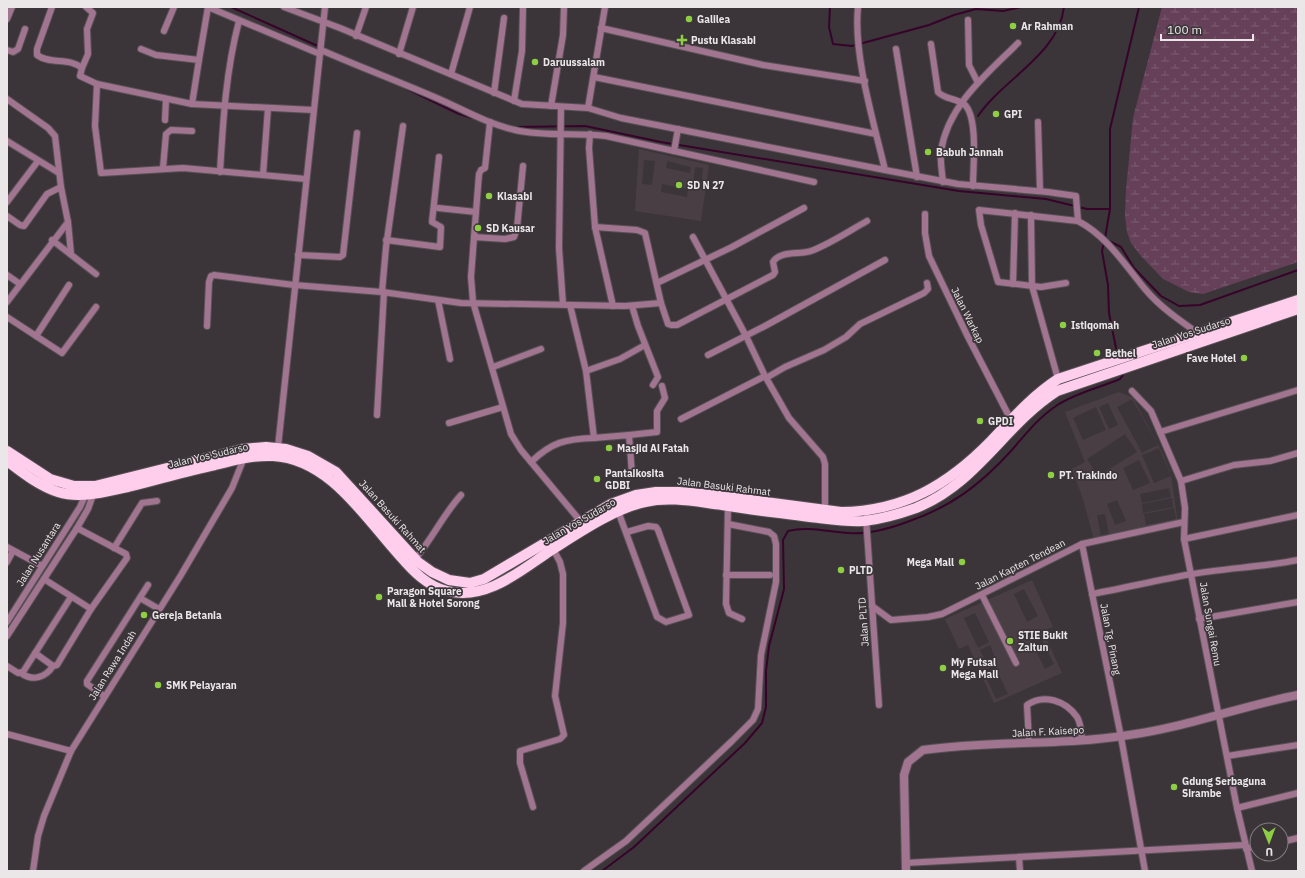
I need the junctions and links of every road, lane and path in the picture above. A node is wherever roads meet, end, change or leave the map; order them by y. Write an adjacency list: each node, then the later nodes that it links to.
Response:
1 (12, 7): 16 (street)
2 (52, 7): 32 (street)
3 (86, 7): 32 (street)
4 (174, 7): 22 (street)
5 (208, 7): 18 (street); 31 (street)
6 (284, 7): 19 (street)
7 (325, 7): 19 (street)
8 (366, 7): 23 (street)
9 (413, 7): 30 (street)
10 (470, 7): 33 (street)
11 (523, 7): 41 (street)
12 (564, 7): 45 (street)
13 (605, 7): 20 (street)
14 (858, 7): 35 (street)
15 (504, 18): 38 (street)
16 (7, 20)
17 (968, 20): 36 (street)
18 (239, 21): 29 (street); 44 (street)
19 (323, 25): 23 (street); 29 (street)
20 (601, 28): 34 (street); 35 (street)
21 (25, 29): 28 (street)
22 (164, 31)
23 (356, 36): 30 (street)
24 (1018, 43): 36 (street)
25 (931, 44): 42 (street)
26 (142, 49): 31 (street)
27 (896, 49): 70 (street)
28 (7, 50)
29 (321, 51): 49 (street); 51 (street)
30 (398, 54): 33 (street)
31 (199, 60): 43 (street)
32 (82, 68): 37 (street)
33 (451, 74): 38 (street)
34 (594, 77): 47 (street); 59 (street)
35 (865, 81): 59 (street)
36 (977, 81): 42 (street)
37 (97, 84): 40 (street); 65 (street)
38 (494, 93): 41 (street)
39 (7, 99): 68 (street)
40 (166, 99): 43 (street); 50 (street)
41 (514, 100): 45 (street)
42 (962, 103): 73 (street); 74 (street)
43 (192, 104): 44 (street)
44 (224, 106): 46 (street); 67 (street)
45 (551, 106): 48 (street)
46 (268, 108): 49 (street); 69 (street)
47 (588, 108): 48 (street); 56 (street)
48 (561, 109): 55 (street)
49 (313, 110): 71 (street)
50 (165, 120)
51 (490, 122): 55 (street); 80 (street)
52 (1038, 122): 76 (street)
53 (403, 126): 92 (street)
54 (192, 131): 65 (street)
55 (561, 131): 58 (street); 114 (street)
56 (678, 132): 61 (street); 66 (street)
57 (357, 133): 94 (street)
58 (590, 134): 61 (street); 88 (street)
59 (876, 134): 66 (street)
60 (7, 141): 63 (street)
61 (674, 148): 72 (street)
62 (439, 156): 92 (street)
63 (38, 160): 68 (street); 77 (street)
64 (523, 166): 89 (street)
65 (164, 168): 67 (street)
66 (885, 170): 70 (street)
67 (220, 172): 69 (street)
68 (59, 174): 75 (street)
69 (263, 175): 71 (street)
70 (917, 177): 73 (street)
71 (306, 179): 94 (street)
72 (814, 182)
73 (943, 182): 74 (street)
74 (973, 186): 76 (street)
75 (60, 187): 84 (street); 87 (street)
76 (1040, 192): 85 (street)
77 (7, 202)
78 (438, 208): 80 (street)
79 (804, 208): 95 (street)
80 (476, 212): 89 (street)
81 (1015, 213): 83 (street); 103 (street); 103 (street)
82 (925, 214): 142 (street, Jalan Warkap)
83 (1031, 215): 85 (street); 106 (street)
84 (7, 216)
85 (1078, 219): 122 (street)
86 (867, 221): 108 (street)
87 (68, 222): 91 (street); 93 (street)
88 (595, 227): 99 (street); 116 (street)
89 (474, 237): 112 (street)
90 (693, 237): 95 (street)
91 (52, 240): 93 (street); 102 (street)
92 (386, 240): 107 (street)
93 (71, 254): 97 (street)
94 (298, 255): 105 (street)
95 (705, 259): 99 (street); 108 (street)
96 (885, 260): 124 (street)
97 (96, 274)
98 (7, 275): 102 (street)
99 (657, 283): 113 (street)
100 (927, 283): 132 (street)
101 (1066, 283): 106 (street)
102 (20, 284): 111 (street)
103 (1013, 284): 106 (street)
104 (69, 285): 123 (street)
105 (294, 285): 107 (street); 121 (street); 147 (street)
106 (1032, 286): 133 (street)
107 (383, 292): 109 (street); 140 (street)
108 (726, 299): 113 (street); 124 (street)
109 (438, 300): 112 (street); 129 (street)
110 (1298, 300): 122 (highway, Jalan Basuki Rahmat)
111 (7, 302)
112 (473, 302): 114 (street); 130 (street)
113 (661, 303): 117 (street)
114 (563, 304): 115 (street)
115 (570, 306): 116 (street); 131 (street)
116 (613, 306): 117 (street)
117 (632, 306): 126 (street)
118 (96, 307): 123 (street)
119 (1298, 309): 125 (highway, Jalan Yos Sudarso)
120 (7, 317): 123 (street)
121 (207, 326)
122 (1198, 333): 125 (street); 133 (highway, Jalan Basuki Rahmat)
123 (36, 336)
124 (746, 336): 128 (street); 132 (street)
125 (1207, 339): 138 (highway, Jalan Yos Sudarso)
126 (645, 345): 131 (street); 134 (street)
127 (542, 349): 130 (street)
128 (708, 355)
129 (450, 359)
130 (493, 367): 139 (street)
131 (586, 371): 146 (street)
132 (766, 377): 141 (street); 160 (street)
133 (1058, 379): 138 (highway, Jalan Basuki Rahmat)
134 (653, 385)
135 (662, 386): 145 (street)
136 (1298, 390): 144 (street)
137 (1132, 391): 144 (street, Jalan Sungai Remu)
138 (1037, 400): 142 (highway, Jalan Basuki Rahmat); 162 (highway, Jalan Yos Sudarso)
139 (503, 407): 143 (street); 152 (street)
140 (377, 415)
141 (681, 419)
142 (1011, 420): 162 (highway, Jalan Basuki Rahmat)
143 (449, 423)
144 (1160, 432): 154 (street, Jalan Sungai Remu)
145 (629, 435): 146 (street); 153 (street)
146 (594, 438): 152 (street)
147 (278, 447): 148 (highway, Jalan Basuki Rahmat); 174 (highway, Jalan Basuki Rahmat)
148 (7, 451)
149 (1298, 453): 154 (street)
150 (244, 458): 155 (highway, Jalan Yos Sudarso); 172 (highway, Jalan Yos Sudarso); 190 (street, Jalan Rawa Indah)
151 (7, 461): 155 (highway, Jalan Yos Sudarso)
152 (531, 462): 165 (street)
153 (632, 474)
154 (1181, 481): 163 (street, Jalan Sungai Remu)
155 (89, 495): 166 (street); 177 (street, Jalan Nusantara)
156 (461, 495): 174 (street)
157 (158, 501): 171 (street)
158 (728, 506): 159 (highway, Jalan Yos Sudarso); 162 (highway, Jalan Yos Sudarso); 164 (street)
159 (618, 511): 165 (highway, Jalan Yos Sudarso); 167 (street)
160 (825, 511): 162 (highway, Jalan Basuki Rahmat); 165 (highway, Jalan Basuki Rahmat)
161 (1298, 515): 168 (street)
162 (866, 520): 188 (street, Jalan PLTD)
163 (1184, 522): 168 (street, Jalan Sungai Remu); 169 (street, Jalan Kapten Tendean)
164 (728, 524): 179 (street); 220 (street)
165 (584, 526): 172 (highway, Jalan Yos Sudarso); 174 (highway, Jalan Basuki Rahmat)
166 (77, 528): 171 (street); 181 (street)
167 (627, 532): 167 (street)
168 (1184, 539): 178 (street, Jalan Sungai Remu)
169 (1082, 544): 183 (street, Jalan Tg. Pinang); 184 (street, Jalan Kapten Tendean)
170 (7, 547): 173 (street)
171 (114, 548): 189 (street)
172 (554, 549): 212 (street)
173 (14, 551): 175 (street); 177 (street)
174 (415, 559)
175 (7, 562)
176 (1298, 562): 178 (street)
177 (42, 566): 193 (street, Jalan Nusantara)
178 (1192, 574): 183 (street); 192 (street, Jalan Sungai Remu)
179 (726, 575): 180 (street); 191 (street)
180 (770, 575)
181 (44, 579): 185 (street); 194 (street)
182 (148, 585): 186 (street)
183 (1092, 594): 205 (street, Jalan Tg. Pinang)
184 (982, 595): 188 (street, Jalan Kapten Tendean); 196 (street)
185 (71, 596): 189 (street); 195 (street)
186 (140, 598): 190 (street); 201 (street)
187 (1298, 602): 192 (street)
188 (872, 606): 202 (street, Jalan PLTD)
189 (91, 609): 198 (street)
190 (159, 610): 201 (street, Jalan Rawa Indah)
191 (742, 619)
192 (1199, 619): 203 (street, Jalan Sungai Remu)
193 (7, 622)
194 (7, 636)
195 (35, 653): 198 (street); 199 (street)
196 (1016, 663)
197 (7, 666): 199 (street)
198 (53, 666): 199 (street)
199 (21, 673)
200 (1298, 695): 203 (street, Jalan F. Kaisepo)
201 (104, 696): 209 (street, Jalan Rawa Indah)
202 (879, 704)
203 (1218, 715): 205 (street, Jalan F. Kaisepo); 210 (street, Jalan Sungai Remu)
204 (7, 734): 209 (street)
205 (1121, 737): 206 (street, Jalan F. Kaisepo); 216 (street, Jalan Tg. Pinang)
206 (1082, 739): 207 (street, Jalan F. Kaisepo); 207 (street)
207 (1029, 742): 218 (street, Jalan F. Kaisepo)
208 (1298, 744): 210 (street)
209 (71, 751): 219 (street, Jalan Rawa Indah)
210 (1227, 756): 213 (street, Jalan Sungai Remu)
211 (1298, 793): 213 (street)
212 (533, 807)
213 (1237, 808): 214 (street, Jalan Sungai Remu)
214 (1246, 847): 215 (street); 216 (street); 223 (street, Jalan Sungai Remu)
215 (1249, 847)
216 (1142, 851): 217 (street); 222 (street, Jalan Tg. Pinang)
217 (1020, 857): 218 (street); 221 (street)
218 (906, 867)
219 (32, 871)
220 (584, 871)
221 (1020, 871)
222 (1145, 871)
223 (1252, 871)

